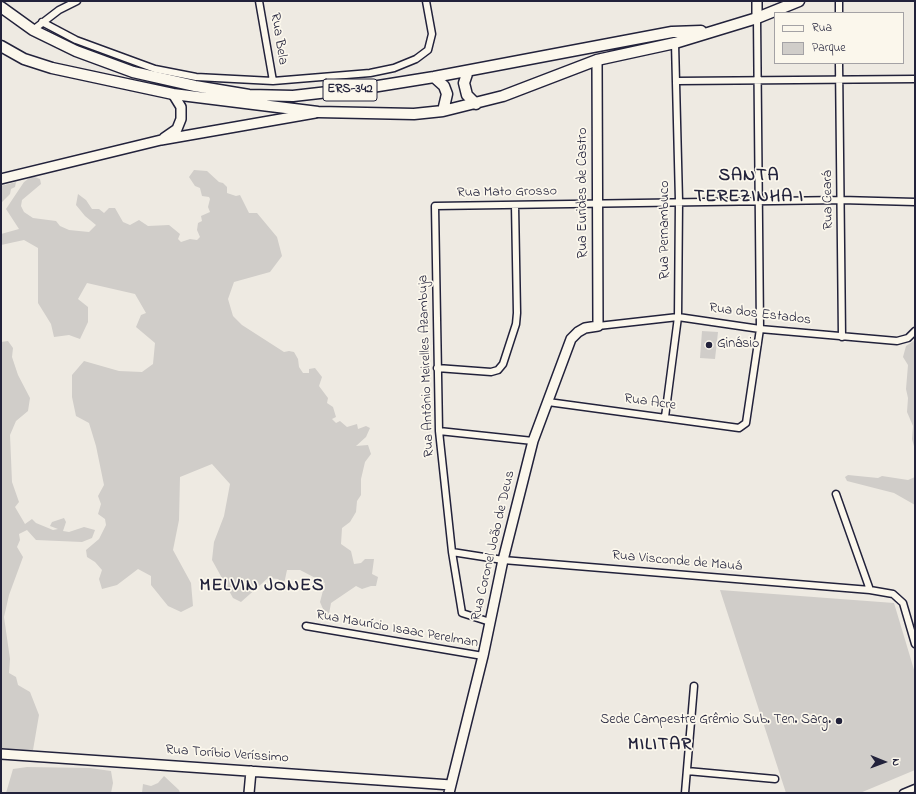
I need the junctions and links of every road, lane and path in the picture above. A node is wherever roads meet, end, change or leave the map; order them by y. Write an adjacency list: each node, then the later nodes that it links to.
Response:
1 (77, 1): 10 (street)
2 (259, 1): 20 (street, Rua Bela)
3 (426, 1): 20 (street)
4 (757, 1): 9 (street)
5 (799, 1): 9 (main road, ERS-342)
6 (839, 1): 8 (street)
7 (3, 12): 11 (main road, ERS-342)
8 (839, 12)
9 (757, 18): 12 (main road, ERS-342); 22 (street)
10 (42, 22): 11 (street); 20 (street)
11 (33, 30): 18 (main road, ERS-342)
12 (713, 31): 13 (main road, ERS-342); 17 (main road, ERS-342)
13 (675, 43): 15 (main road, ERS-342); 21 (street, Rua Pernambuco)
14 (1, 46): 24 (main road, ERS-342)
15 (597, 60): 25 (main road, ERS-342); 34 (street, Rua Eurides de Castro)
16 (839, 64): 23 (street, Rua Ceará)
17 (468, 71): 18 (main road, ERS-342); 25 (main road)
18 (434, 77): 26 (main road)
19 (915, 79): 23 (street)
20 (273, 81)
21 (677, 81): 22 (street); 32 (street, Rua Pernambuco)
22 (757, 81): 23 (street); 31 (street)
23 (839, 81): 30 (street, Rua Ceará)
24 (173, 94): 27 (main road, ERS-342); 28 (street)
25 (476, 104): 26 (main road, ERS-342)
26 (443, 111): 27 (main road, ERS-342)
27 (318, 112): 28 (street)
28 (161, 140): 29 (street)
29 (1, 179)
30 (841, 200): 31 (street, Rua Mato Grosso); 33 (street, Rua Mato Grosso); 41 (street, Rua Ceará)
31 (759, 201): 32 (street, Rua Mato Grosso); 39 (street)
32 (679, 202): 34 (street, Rua Mato Grosso); 37 (street, Rua Pernambuco)
33 (915, 202)
34 (598, 204): 35 (street, Rua Mato Grosso); 38 (street, Rua Eurides de Castro)
35 (515, 205): 36 (street, Rua Mato Grosso); 42 (street)
36 (435, 206): 42 (street, Rua Antônio Meirelles Azambuja)
37 (678, 317): 38 (street, Rua dos Estados); 39 (street, Rua dos Estados); 44 (street, Rua Pernambuco)
38 (598, 326): 43 (street, Rua Coronel João de Deus)
39 (760, 329): 41 (street, Rua dos Estados); 44 (street, Rua Acre)
40 (915, 331): 41 (street, Rua dos Estados)
41 (842, 337)
42 (438, 368): 45 (street, Rua Antônio Meirelles Azambuja)
43 (548, 402): 44 (street, Rua Acre); 46 (street, Rua Coronel João de Deus)
44 (665, 417)
45 (439, 431): 46 (street); 48 (street, Rua Antônio Meirelles Azambuja)
46 (533, 441): 49 (street, Rua Coronel João de Deus)
47 (836, 494): 50 (street)
48 (452, 552): 49 (street, Rua Visconde de Mauá); 51 (street, Rua Antônio Meirelles Azambuja)
49 (503, 560): 50 (street, Rua Visconde de Mauá); 51 (street, Rua Coronel João de Deus)
50 (870, 590): 53 (street, Rua Visconde de Mauá)
51 (490, 622): 54 (street, Rua Coronel João de Deus)
52 (306, 626): 54 (street, Rua Maurício Isaac Perelman)
53 (915, 644)
54 (483, 656): 61 (street, Rua Coronel João de Deus)
55 (694, 686): 58 (street)
56 (1, 754): 57 (street, Rua Toríbio Veríssimo)
57 (251, 771): 61 (street, Rua Toríbio Veríssimo); 62 (street)
58 (687, 771): 59 (street); 63 (street)
59 (775, 779)
60 (915, 788): 64 (street)
61 (450, 789)
62 (249, 793)
63 (685, 793)
64 (903, 793)

